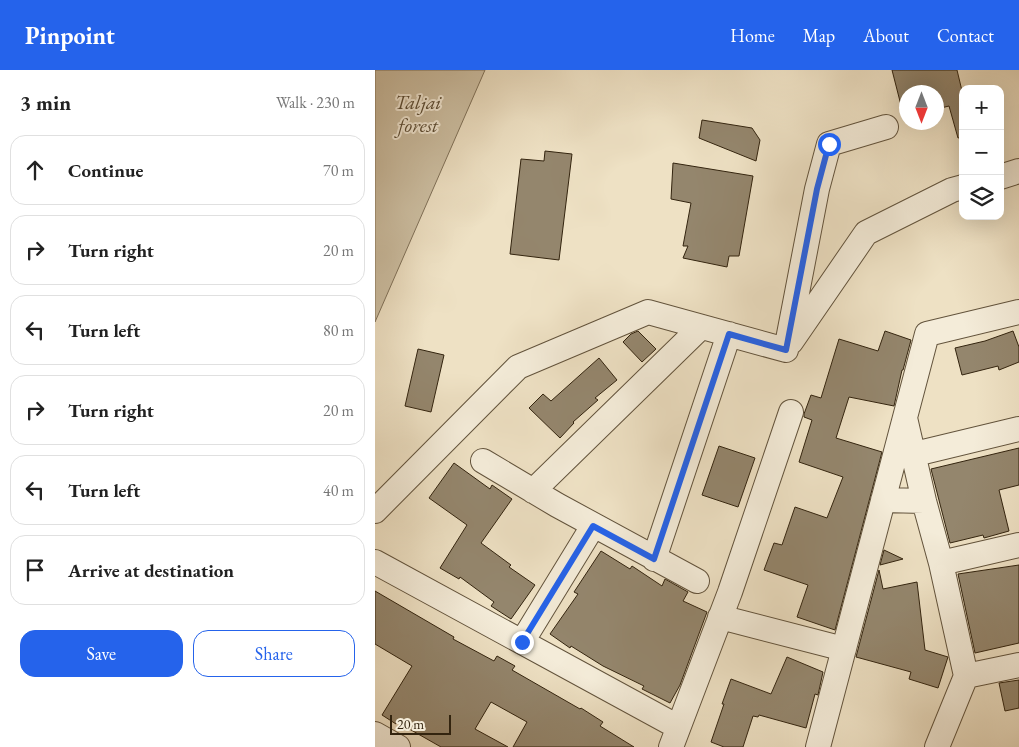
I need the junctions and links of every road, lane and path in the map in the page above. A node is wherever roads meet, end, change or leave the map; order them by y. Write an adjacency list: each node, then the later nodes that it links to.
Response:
1 (886, 127): 8 (street)
2 (1019, 171): 3 (street)
3 (1004, 175)
4 (959, 188): 8 (street)
5 (1019, 312): 10 (street)
6 (701, 326): 7 (street); 14 (street); 17 (street)
7 (729, 334): 8 (street); 20 (street)
8 (786, 350)
9 (791, 412): 24 (street)
10 (905, 417): 12 (street); 15 (street)
11 (1019, 429): 12 (street)
12 (915, 454): 16 (street)
13 (483, 461): 14 (street)
14 (533, 491): 18 (street)
15 (883, 500): 16 (street); 26 (street)
16 (924, 501): 22 (street)
17 (375, 511)
18 (593, 526): 20 (street); 25 (street)
19 (1019, 545): 22 (street)
20 (654, 559): 23 (street)
21 (375, 562): 25 (street)
22 (941, 563): 28 (street)
23 (697, 581)
24 (720, 617): 26 (street); 29 (street)
25 (522, 642): 29 (street)
26 (845, 649): 30 (street)
27 (1019, 664): 28 (street)
28 (966, 676): 31 (street)
29 (674, 737)
30 (818, 747)
31 (937, 747)

